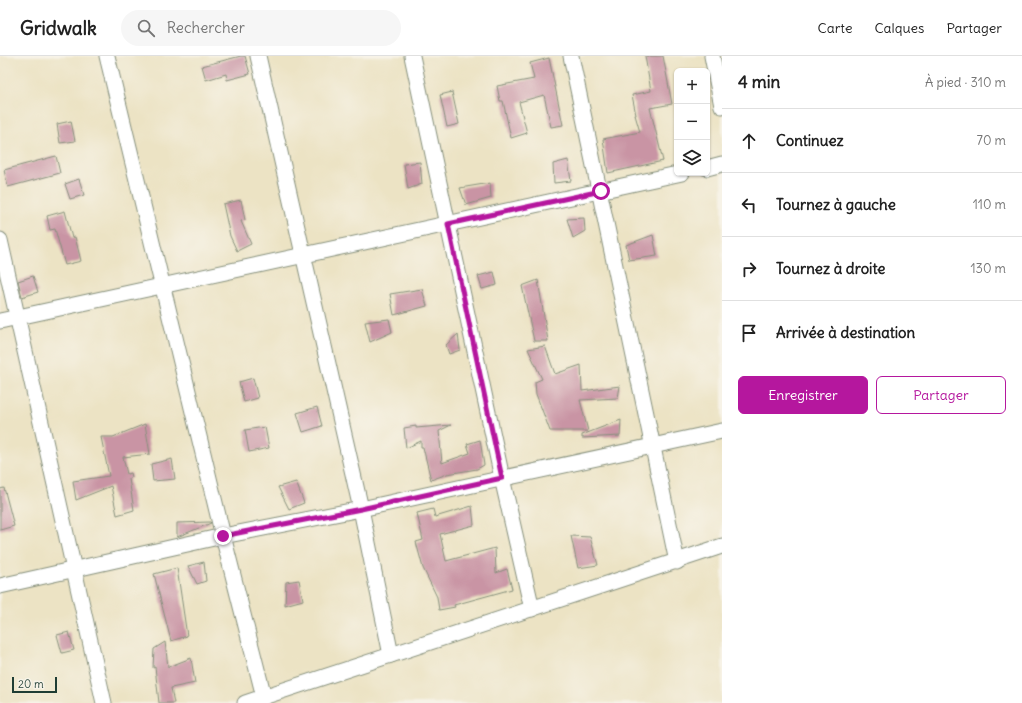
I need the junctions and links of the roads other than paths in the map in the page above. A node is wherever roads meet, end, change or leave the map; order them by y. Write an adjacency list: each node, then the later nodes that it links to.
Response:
1 (107, 56): 14 (street)
2 (258, 56): 13 (street)
3 (412, 56): 11 (street)
4 (571, 56): 10 (street)
5 (712, 56): 6 (street)
6 (722, 106)
7 (722, 164): 8 (street)
8 (710, 167)
9 (674, 175): 10 (street)
10 (601, 191): 11 (street); 18 (street)
11 (448, 224): 13 (street); 19 (street)
12 (0, 240): 15 (street)
13 (303, 256): 14 (street); 20 (street)
14 (163, 286): 15 (street); 21 (street)
15 (17, 318): 16 (street); 24 (street)
16 (0, 321)
17 (722, 431): 18 (street)
18 (654, 446): 19 (street); 23 (street)
19 (502, 478): 20 (street); 26 (street)
20 (361, 509): 21 (street); 27 (street)
21 (223, 536): 24 (street); 28 (street)
22 (722, 546): 23 (street)
23 (678, 562): 26 (street)
24 (73, 570): 25 (street); 29 (street)
25 (0, 586)
26 (532, 608): 27 (street)
27 (391, 655): 28 (street)
28 (264, 697): 30 (street)
29 (104, 703)
30 (244, 703)

